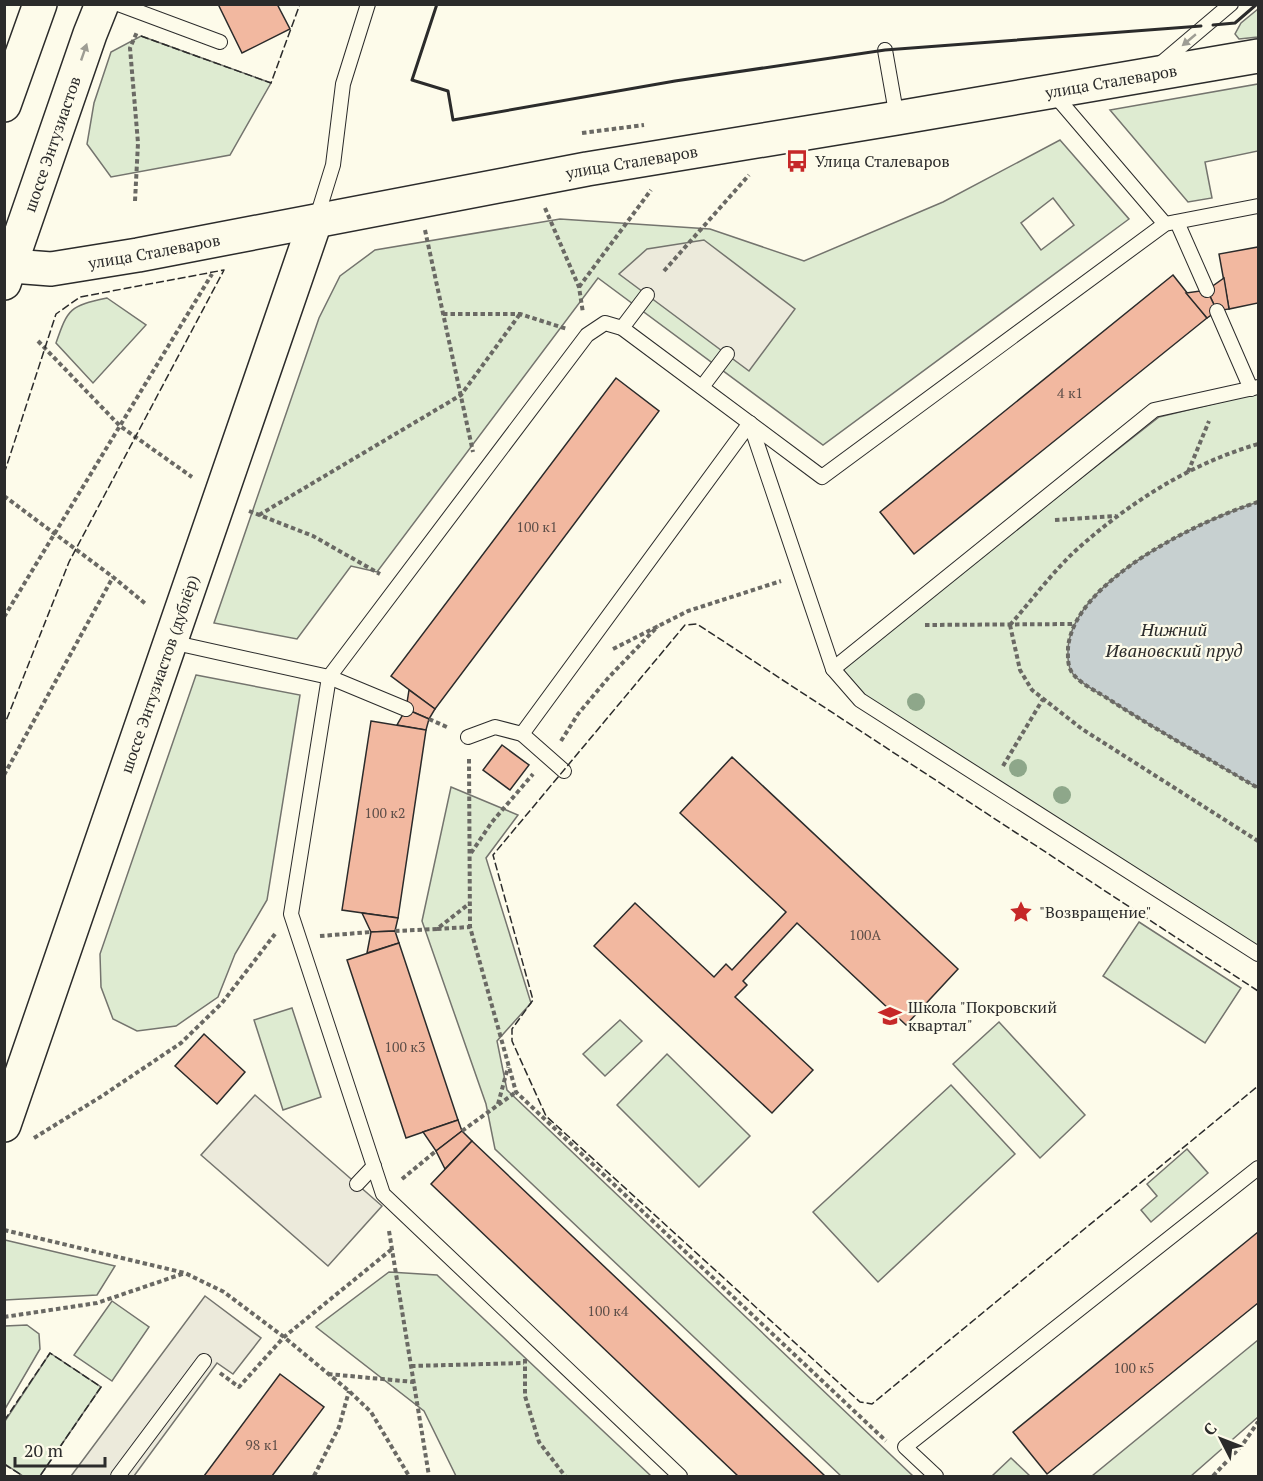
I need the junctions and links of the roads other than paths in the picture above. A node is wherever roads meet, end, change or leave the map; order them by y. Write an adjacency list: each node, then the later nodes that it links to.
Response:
1 (40, 4): 11 (main road)
2 (102, 4): 16 (main road, шоссе Энтузиастов, one-way to 2)
3 (118, 4): 6 (lane)
4 (368, 4): 14 (lane)
5 (1231, 4): 9 (lane, one-way to 9)
6 (220, 42)
7 (885, 50): 12 (lane)
8 (1258, 56): 9 (main road, улица Сталеваров)
9 (1146, 76): 10 (main road, улица Сталеваров)
10 (1052, 92): 12 (main road, улица Сталеваров); 15 (lane)
11 (4, 105)
12 (897, 118): 14 (main road, улица Сталеваров)
13 (1258, 207): 15 (lane)
14 (315, 222): 16 (main road, улица Сталеваров); 25 (main road, шоссе Энтузиастов (дублёр))
15 (1171, 223): 17 (lane); 24 (lane)
16 (7, 271)
17 (1207, 290)
18 (647, 295): 20 (lane)
19 (1217, 311): 23 (lane)
20 (622, 328): 22 (lane); 27 (lane)
21 (727, 354): 22 (lane)
22 (702, 387): 24 (lane)
23 (1255, 388): 26 (lane)
24 (750, 423): 26 (lane); 29 (lane)
25 (171, 642): 27 (lane); 33 (main road, шоссе Энтузиастов (дублёр))
26 (833, 669): 32 (lane)
27 (329, 677): 28 (lane); 34 (lane)
28 (406, 709)
29 (522, 734): 30 (lane); 31 (lane)
30 (468, 737)
31 (564, 771)
32 (1258, 954)
33 (15, 1134)
34 (374, 1166): 36 (lane); 39 (lane)
35 (1258, 1168): 40 (lane)
36 (357, 1184)
37 (204, 1361): 38 (lane)
38 (118, 1476)
39 (680, 1476)
40 (936, 1476)

